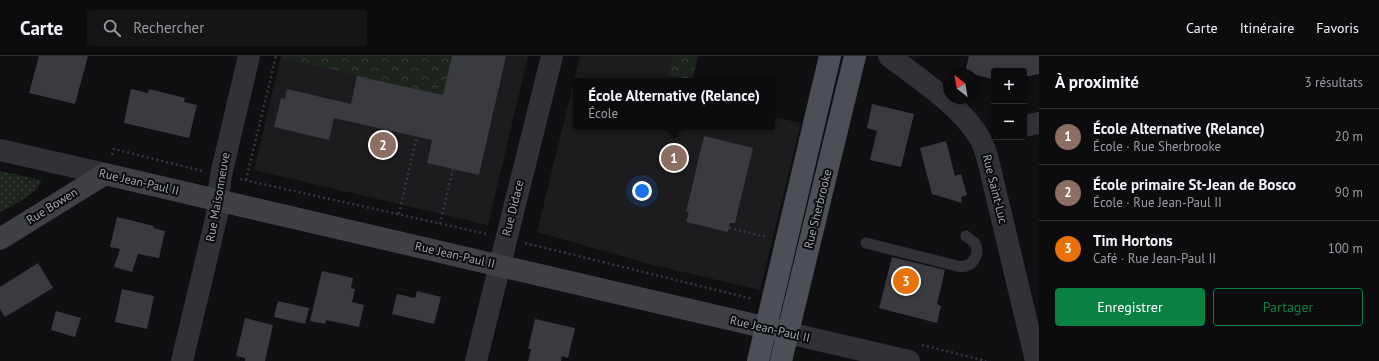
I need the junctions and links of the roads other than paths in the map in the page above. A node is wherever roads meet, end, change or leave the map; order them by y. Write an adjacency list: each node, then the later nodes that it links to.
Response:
1 (250, 56): 11 (street, Rue Maisonneuve)
2 (552, 56): 15 (street, Rue Didace)
3 (830, 56): 16 (main road, Rue Sherbrooke)
4 (855, 56): 17 (main road, Rue Sherbrooke)
5 (889, 56): 8 (street, Rue Saint-Luc)
6 (1039, 123): 7 (street)
7 (1027, 125)
8 (987, 137): 23 (street, Rue Saint-Luc)
9 (0, 150): 10 (street, Rue Jean-Paul II)
10 (105, 174): 11 (street, Rue Jean-Paul II); 13 (street, Rue Bowen)
11 (220, 202): 15 (street, Rue Jean-Paul II); 19 (street, Rue Maisonneuve)
12 (966, 236): 14 (lane)
13 (0, 238)
14 (866, 243)
15 (500, 266): 16 (street, Rue Jean-Paul II); 20 (street, Rue Didace)
16 (766, 327): 17 (street, Rue Jean-Paul II); 21 (main road, Rue Sherbrooke)
17 (788, 333): 18 (street, Rue Jean-Paul II); 22 (main road, Rue Sherbrooke)
18 (914, 353)
19 (182, 361)
20 (476, 361)
21 (758, 361)
22 (781, 361)
23 (1036, 361)

